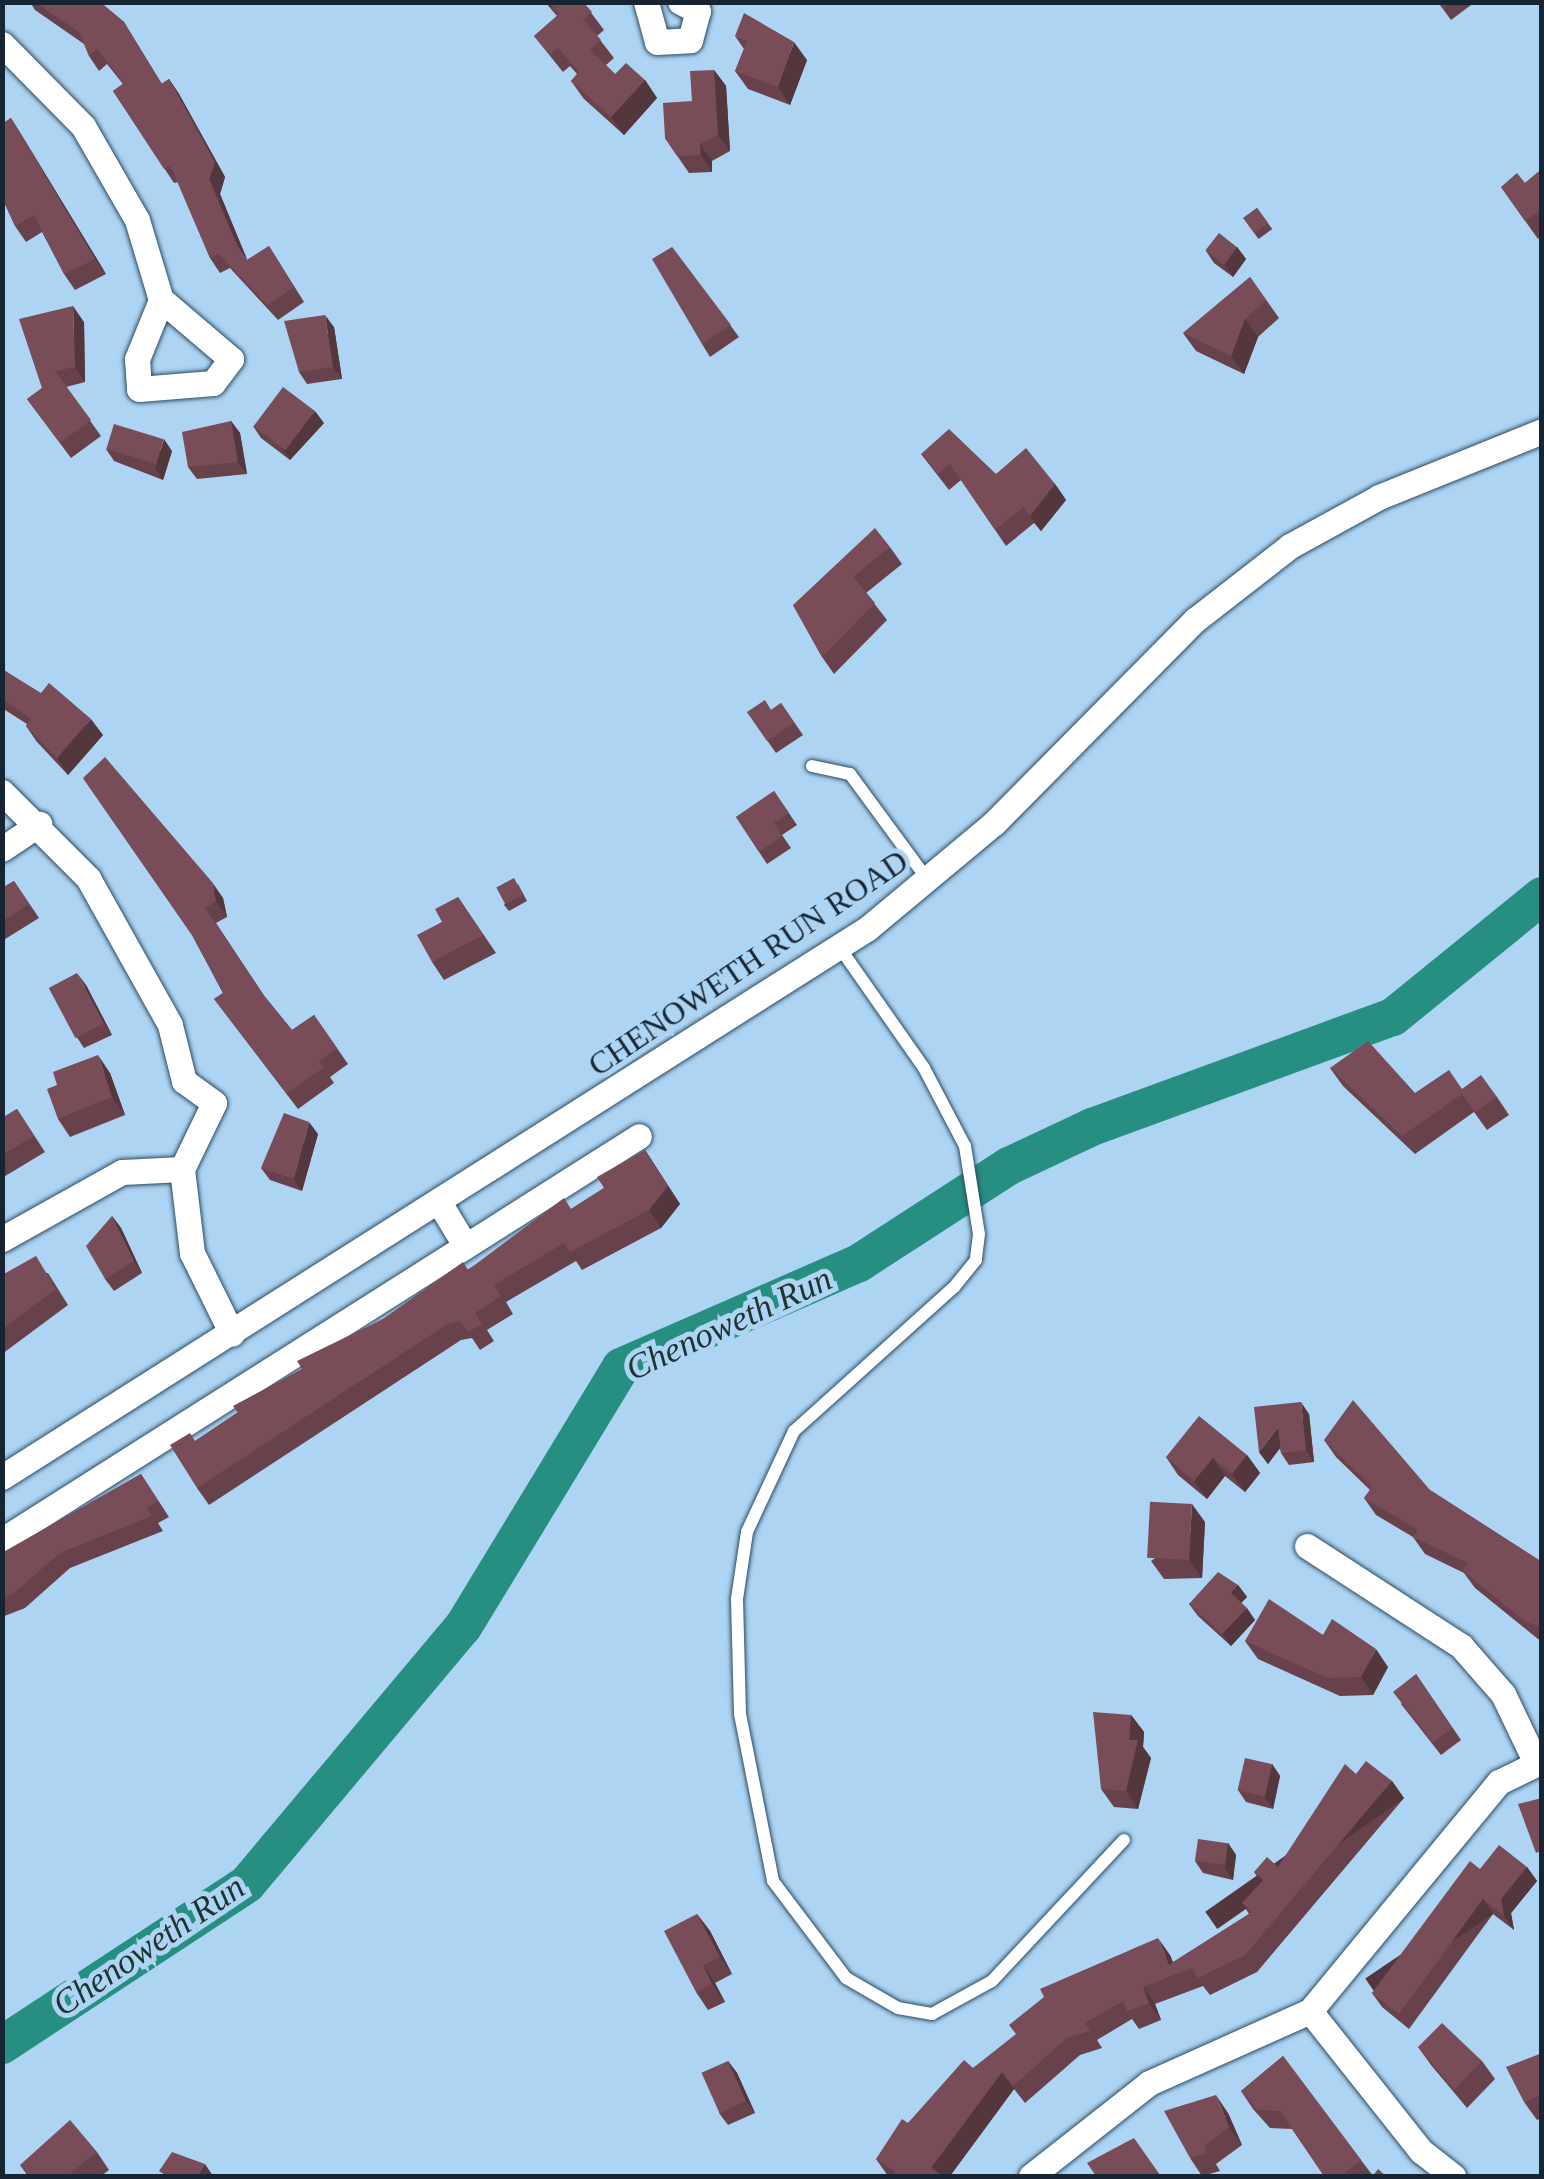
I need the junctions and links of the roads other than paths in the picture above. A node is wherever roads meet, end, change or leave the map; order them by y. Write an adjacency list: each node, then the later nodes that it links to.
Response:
1 (646, 2): 2 (street)
2 (680, 2)
3 (2, 44): 4 (street)
4 (162, 300)
5 (1542, 432): 10 (street, CHENOWETH RUN ROAD)
6 (812, 766): 10 (lane)
7 (2, 792): 8 (street)
8 (39, 824): 9 (street); 13 (street)
9 (2, 849)
10 (928, 882): 11 (street, CHENOWETH RUN ROAD)
11 (840, 948): 14 (street, CHENOWETH RUN ROAD); 22 (lane)
12 (638, 1136): 16 (street)
13 (182, 1169): 15 (street); 17 (street)
14 (440, 1204): 16 (street); 17 (street, CHENOWETH RUN ROAD)
15 (2, 1239)
16 (465, 1245): 19 (street)
17 (232, 1334): 18 (street, CHENOWETH RUN ROAD)
18 (2, 1476)
19 (2, 1540)
20 (1307, 1546): 21 (street)
21 (1539, 1762): 23 (street)
22 (1124, 1840)
23 (1310, 2012): 24 (street); 25 (street)
24 (1031, 2176)
25 (1453, 2176)

